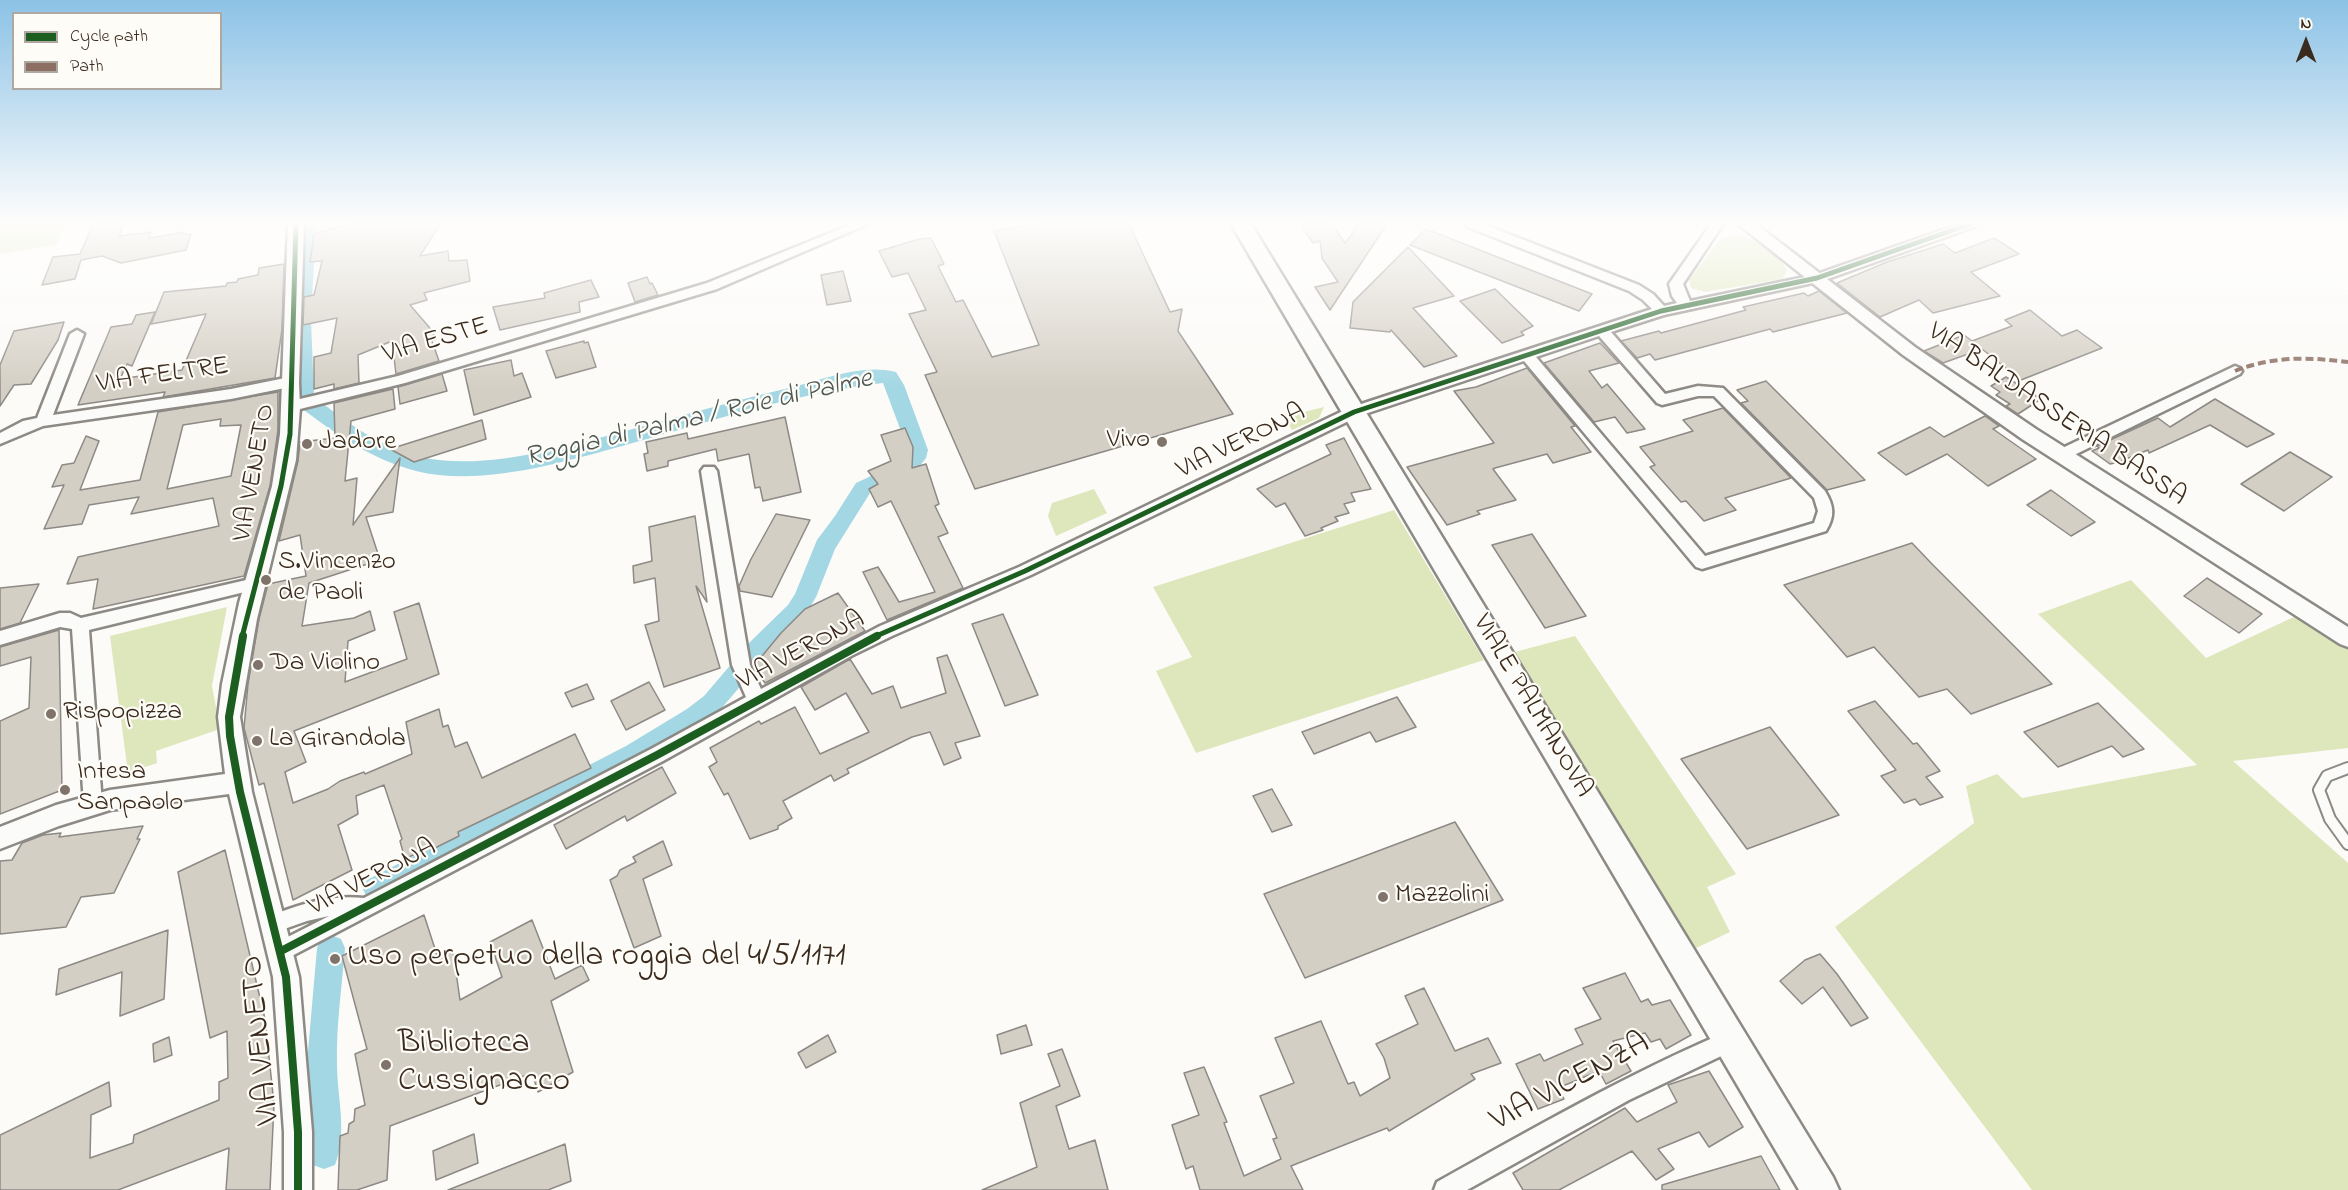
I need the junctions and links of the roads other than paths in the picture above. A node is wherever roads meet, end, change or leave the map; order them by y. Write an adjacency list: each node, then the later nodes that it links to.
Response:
1 (294, 280): 14 (street, VIA VENETO)
2 (728, 280): 15 (street, VIA ESTE)
3 (1274, 280): 16 (main road, VIALE PALMANOVA)
4 (1613, 280): 9 (street)
5 (1679, 280): 8 (street)
6 (1809, 280): 8 (street, VIA VERONA)
7 (1819, 280): 19 (street, VIA BALDASSERIA BASSA)
8 (1685, 304): 9 (street, VIA VERONA)
9 (1661, 311): 10 (street, VIA VERONA)
10 (1601, 330): 12 (street, VIA VERONA); 12 (street)
11 (77, 334): 17 (street, VIA FELTRE)
12 (1526, 354): 16 (street, VIA VERONA)
13 (2235, 371): 19 (street)
14 (290, 382): 15 (street, VIA VENETO); 17 (street, VIA FELTRE)
15 (296, 405): 21 (street, VIA VENETO)
16 (1354, 412): 25 (street, VIA VERONA); 34 (main road, VIALE PALMANOVA)
17 (43, 421): 18 (street, VIA FELTRE)
18 (0, 439)
19 (2061, 455): 24 (street, VIA BALDASSERIA BASSA)
20 (709, 471): 25 (street, VIA VERONA)
21 (255, 584): 22 (street); 27 (street, VIA VENETO)
22 (80, 625): 23 (street); 28 (street)
23 (0, 638)
24 (2348, 638)
25 (757, 700): 31 (street, VIA VERONA)
26 (2348, 768): 30 (lane)
27 (238, 782): 28 (street); 32 (street, VIA VENETO)
28 (93, 804): 29 (street)
29 (0, 838)
30 (2348, 844)
31 (365, 907): 32 (street, VIA VERONA); 33 (street, VIA VERONA)
32 (273, 924): 33 (street, VIA VENETO)
33 (281, 951): 35 (street, VIA VENETO)
34 (1731, 1041): 36 (street, VIA VICENZA); 37 (main road, VIALE PALMANOVA)
35 (298, 1190)
36 (1445, 1190)
37 (1820, 1190)

